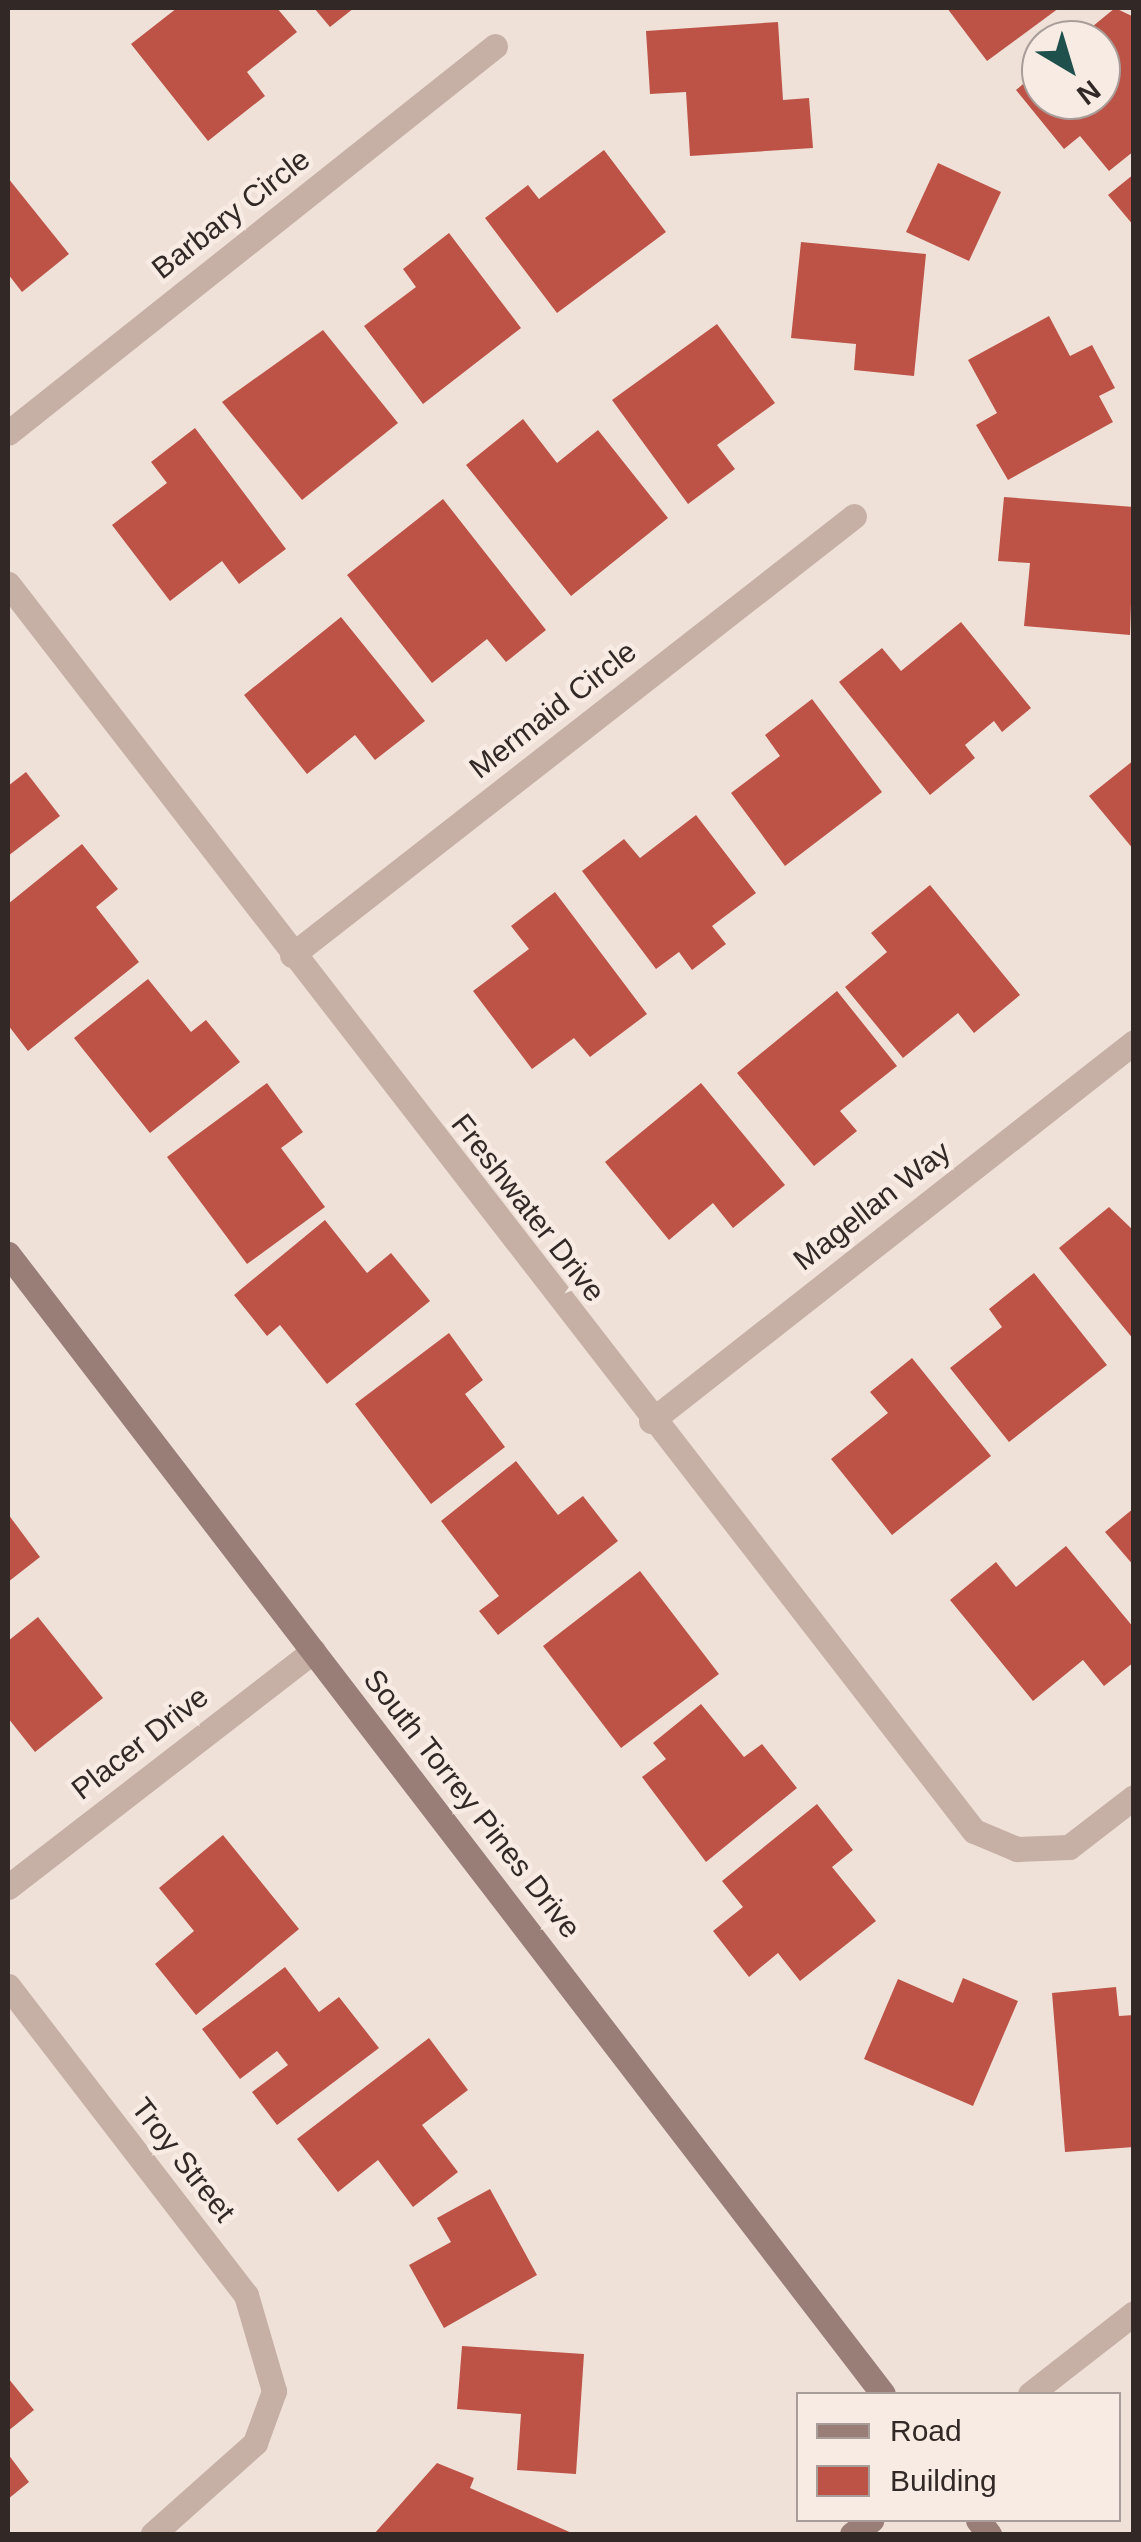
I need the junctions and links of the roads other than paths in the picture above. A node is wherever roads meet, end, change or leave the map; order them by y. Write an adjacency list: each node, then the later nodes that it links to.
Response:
1 (495, 46): 2 (street, Barbary Circle)
2 (8, 433)
3 (854, 516): 5 (street, Mermaid Circle)
4 (8, 584): 5 (street, Freshwater Drive)
5 (292, 955): 8 (street, Freshwater Drive)
6 (1134, 1042): 8 (street, Magellan Way)
7 (8, 1254): 9 (main road, South Torrey Pines Drive)
8 (651, 1421): 10 (street, Freshwater Drive)
9 (313, 1650): 11 (street, Placer Drive); 14 (main road, South Torrey Pines Drive)
10 (1134, 1797)
11 (8, 1887)
12 (8, 1986): 16 (street, Troy Street)
13 (1134, 2313): 15 (street)
14 (880, 2392)
15 (1033, 2392)
16 (153, 2534)

